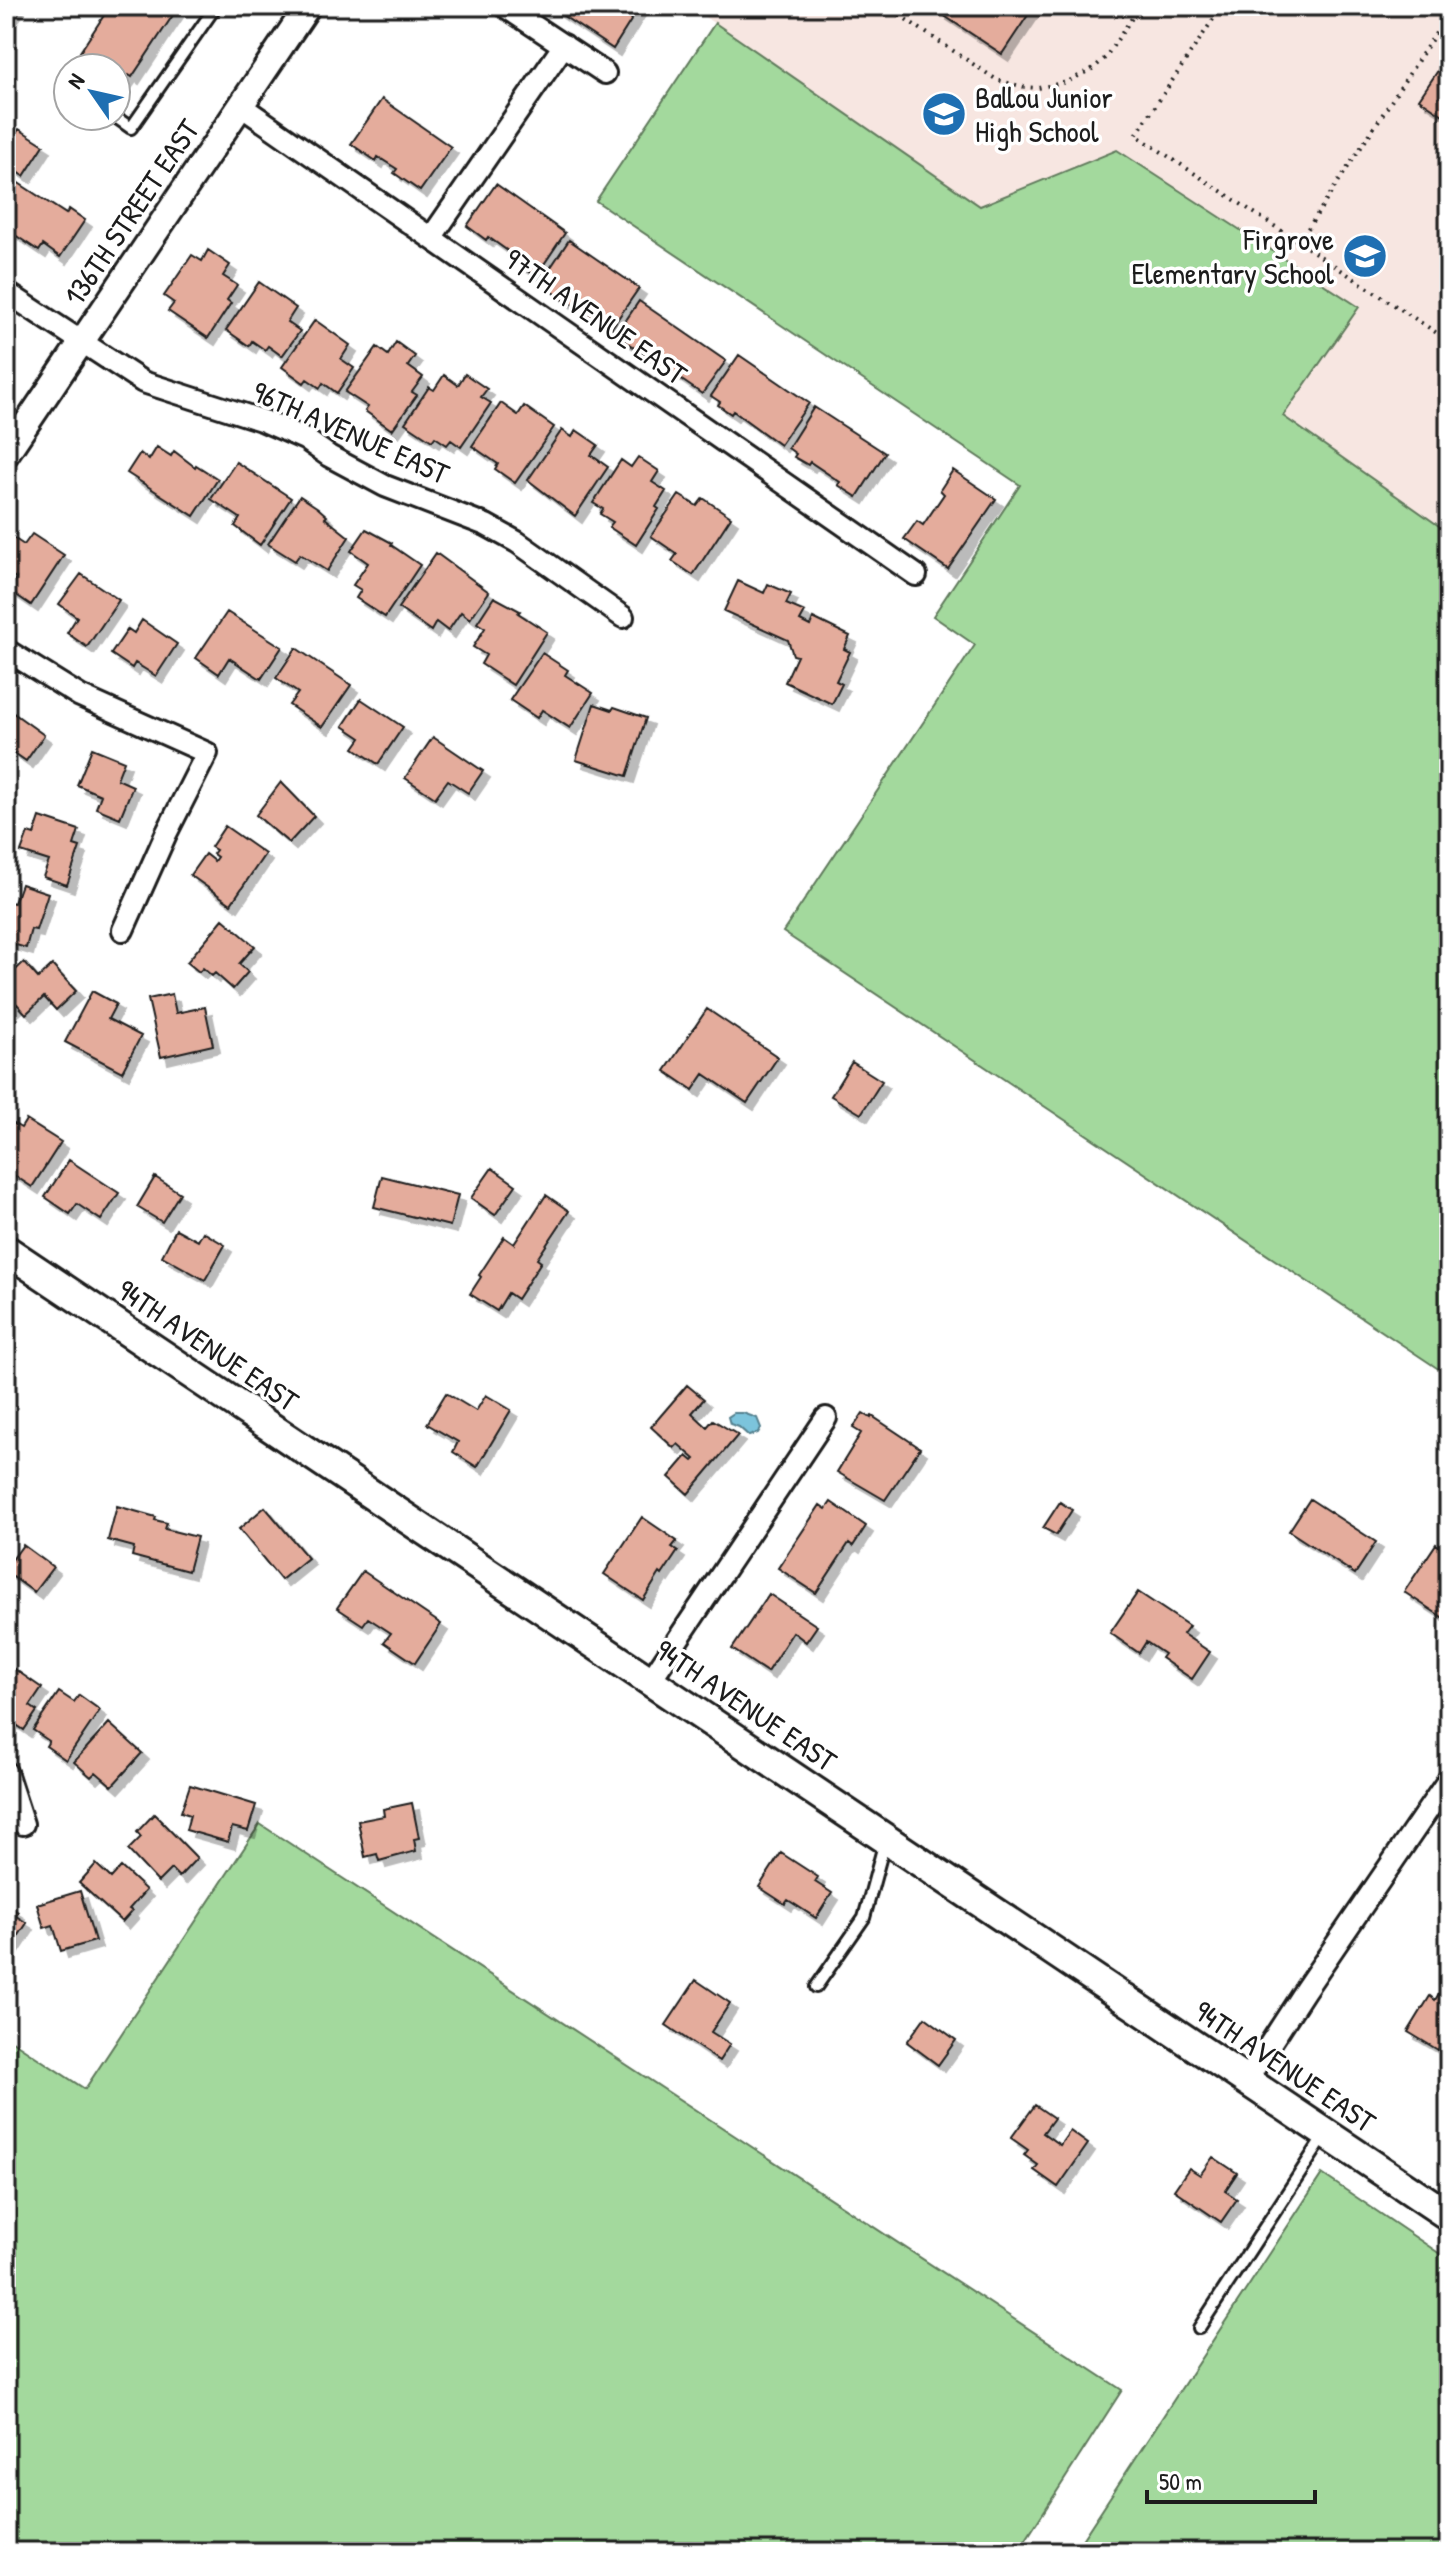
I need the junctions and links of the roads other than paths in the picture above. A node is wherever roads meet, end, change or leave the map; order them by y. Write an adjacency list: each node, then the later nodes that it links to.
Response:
1 (216, 6): 7 (lane)
2 (504, 6): 4 (street)
3 (303, 8): 6 (street, 136TH STREET EAST)
4 (564, 45): 5 (street); 8 (street)
5 (605, 73)
6 (241, 106): 8 (street, 97TH AVENUE EAST); 10 (street, 136TH STREET EAST)
7 (132, 127)
8 (431, 238): 12 (street, 97TH AVENUE EAST)
9 (6, 292): 10 (street, 96TH AVENUE EAST)
10 (82, 342): 11 (street, 136TH STREET EAST); 13 (street, 96TH AVENUE EAST)
11 (6, 454)
12 (916, 575)
13 (623, 617)
14 (6, 650): 15 (street)
15 (123, 930)
16 (6, 1250): 18 (main road, 94TH AVENUE EAST)
17 (826, 1418): 18 (street)
18 (650, 1681): 22 (main road, 94TH AVENUE EAST)
19 (6, 1772): 21 (street)
20 (1449, 1779): 24 (street)
21 (23, 1824)
22 (886, 1839): 23 (lane); 24 (main road, 94TH AVENUE EAST)
23 (816, 1987)
24 (1246, 2081): 25 (main road, 94TH AVENUE EAST)
25 (1326, 2134): 26 (main road, 94TH AVENUE EAST); 27 (lane)
26 (1449, 2216)
27 (1199, 2328)

